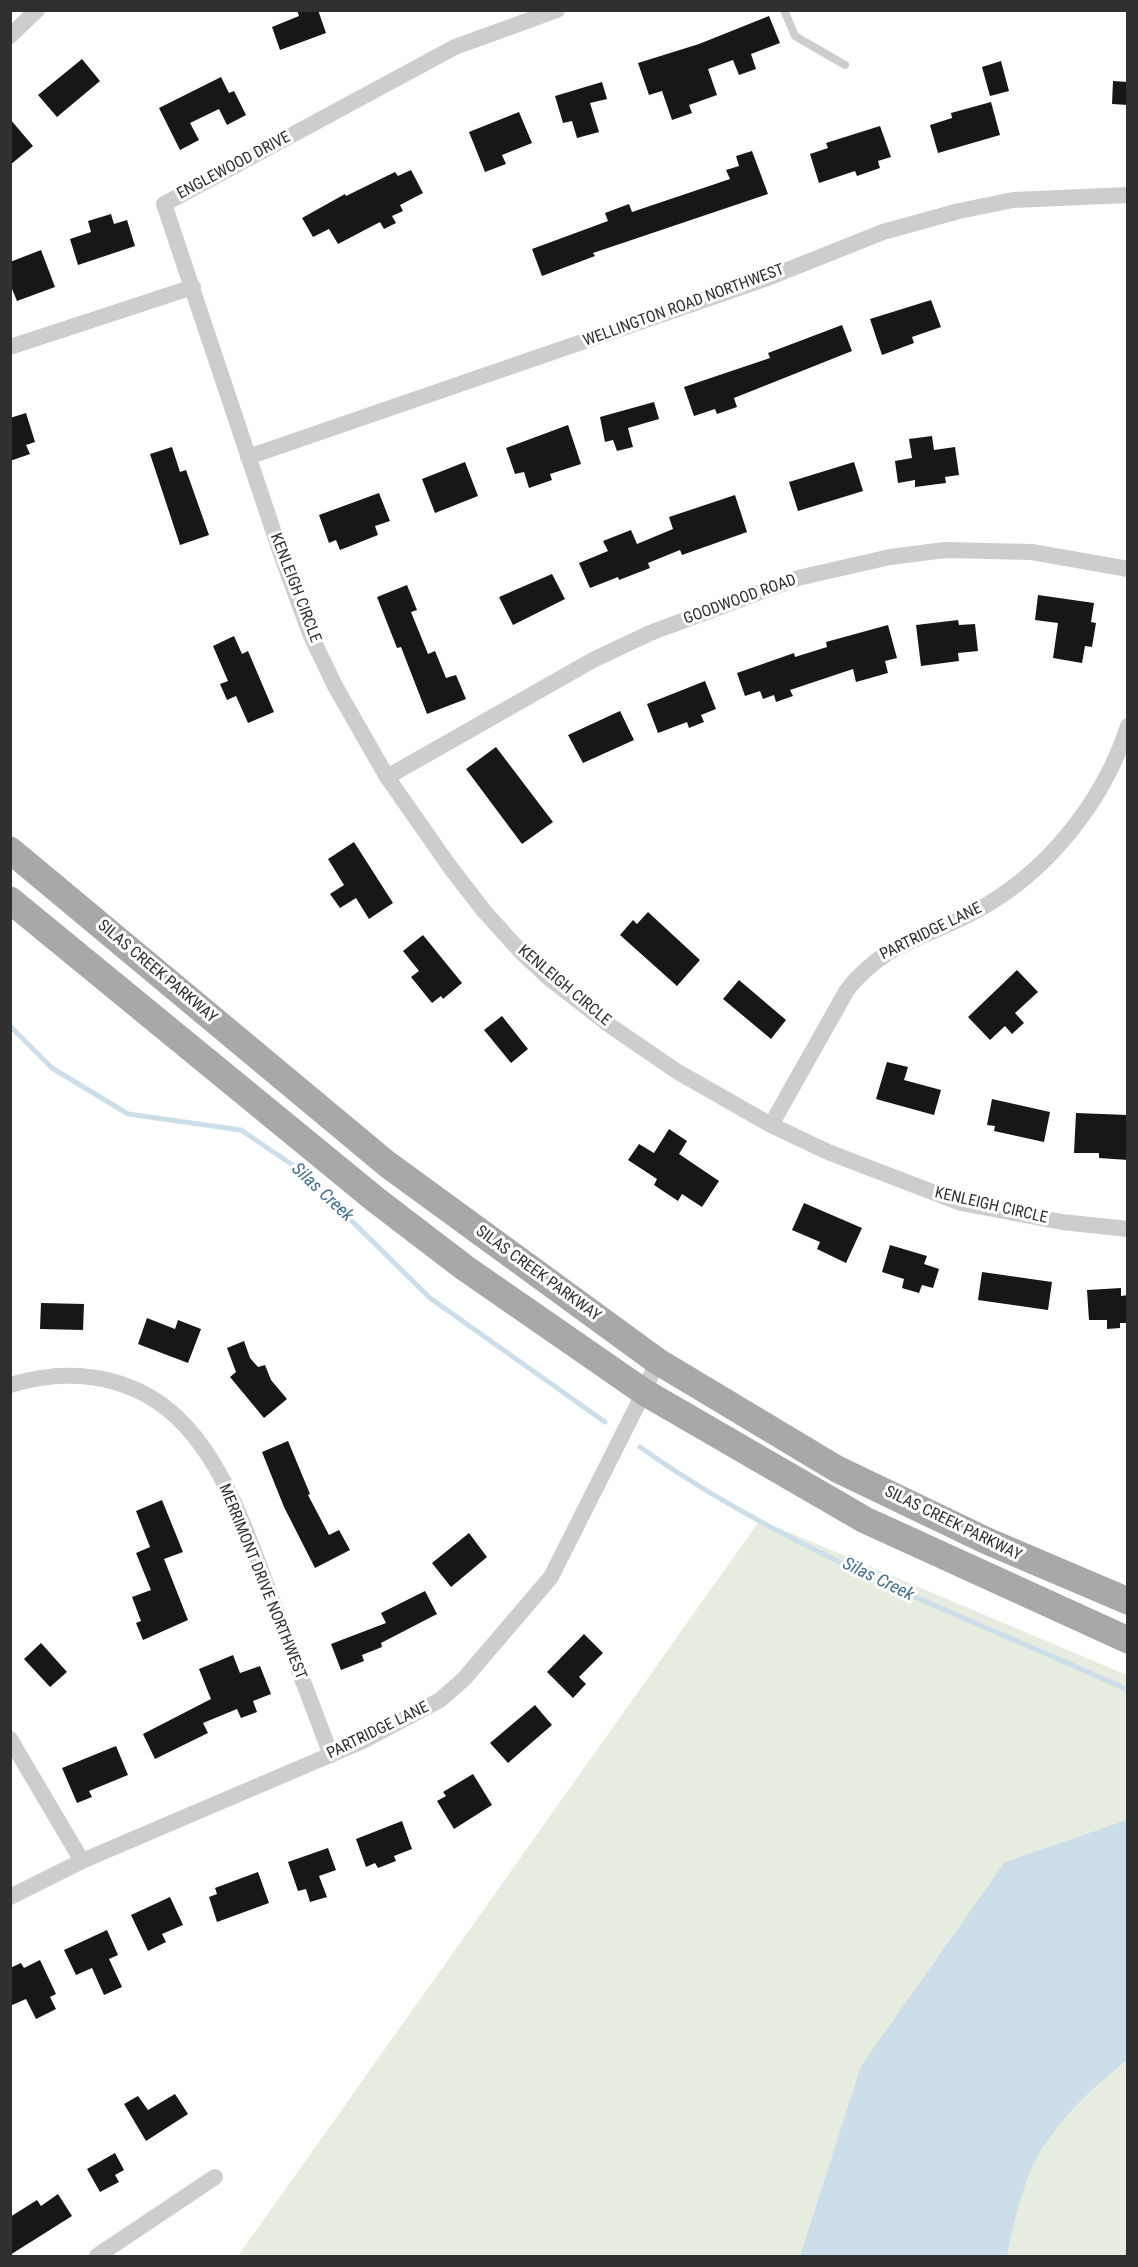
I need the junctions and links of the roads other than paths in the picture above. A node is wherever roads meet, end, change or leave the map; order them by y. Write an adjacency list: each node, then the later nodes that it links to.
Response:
1 (37, 10): 4 (street)
2 (557, 10): 7 (street, ENGLEWOOD DRIVE)
3 (784, 10): 5 (lane)
4 (10, 36)
5 (845, 65)
6 (1128, 195): 9 (street, WELLINGTON ROAD NORTHWEST)
7 (193, 287): 8 (street); 9 (street, KENLEIGH CIRCLE)
8 (10, 347)
9 (248, 457): 12 (street, KENLEIGH CIRCLE)
10 (1128, 569): 12 (street, GOODWOOD ROAD)
11 (1128, 726): 15 (street, PARTRIDGE LANE)
12 (387, 777): 15 (street, KENLEIGH CIRCLE)
13 (10, 850): 17 (main road, SILAS CREEK PARKWAY)
14 (10, 900): 19 (main road, SILAS CREEK PARKWAY)
15 (771, 1125): 16 (street, KENLEIGH CIRCLE)
16 (1128, 1229)
17 (657, 1361): 19 (street, PARTRIDGE LANE); 20 (main road, SILAS CREEK PARKWAY)
18 (10, 1385): 23 (street, MERRIMONT DRIVE NORTHWEST)
19 (644, 1392): 21 (main road, SILAS CREEK PARKWAY); 23 (street, PARTRIDGE LANE)
20 (1120, 1596)
21 (1128, 1640)
22 (10, 1739): 24 (street)
23 (331, 1755): 24 (street, PARTRIDGE LANE)
24 (82, 1861): 25 (street, PARTRIDGE LANE)
25 (10, 1898)
26 (215, 2176): 27 (street)
27 (97, 2256)

